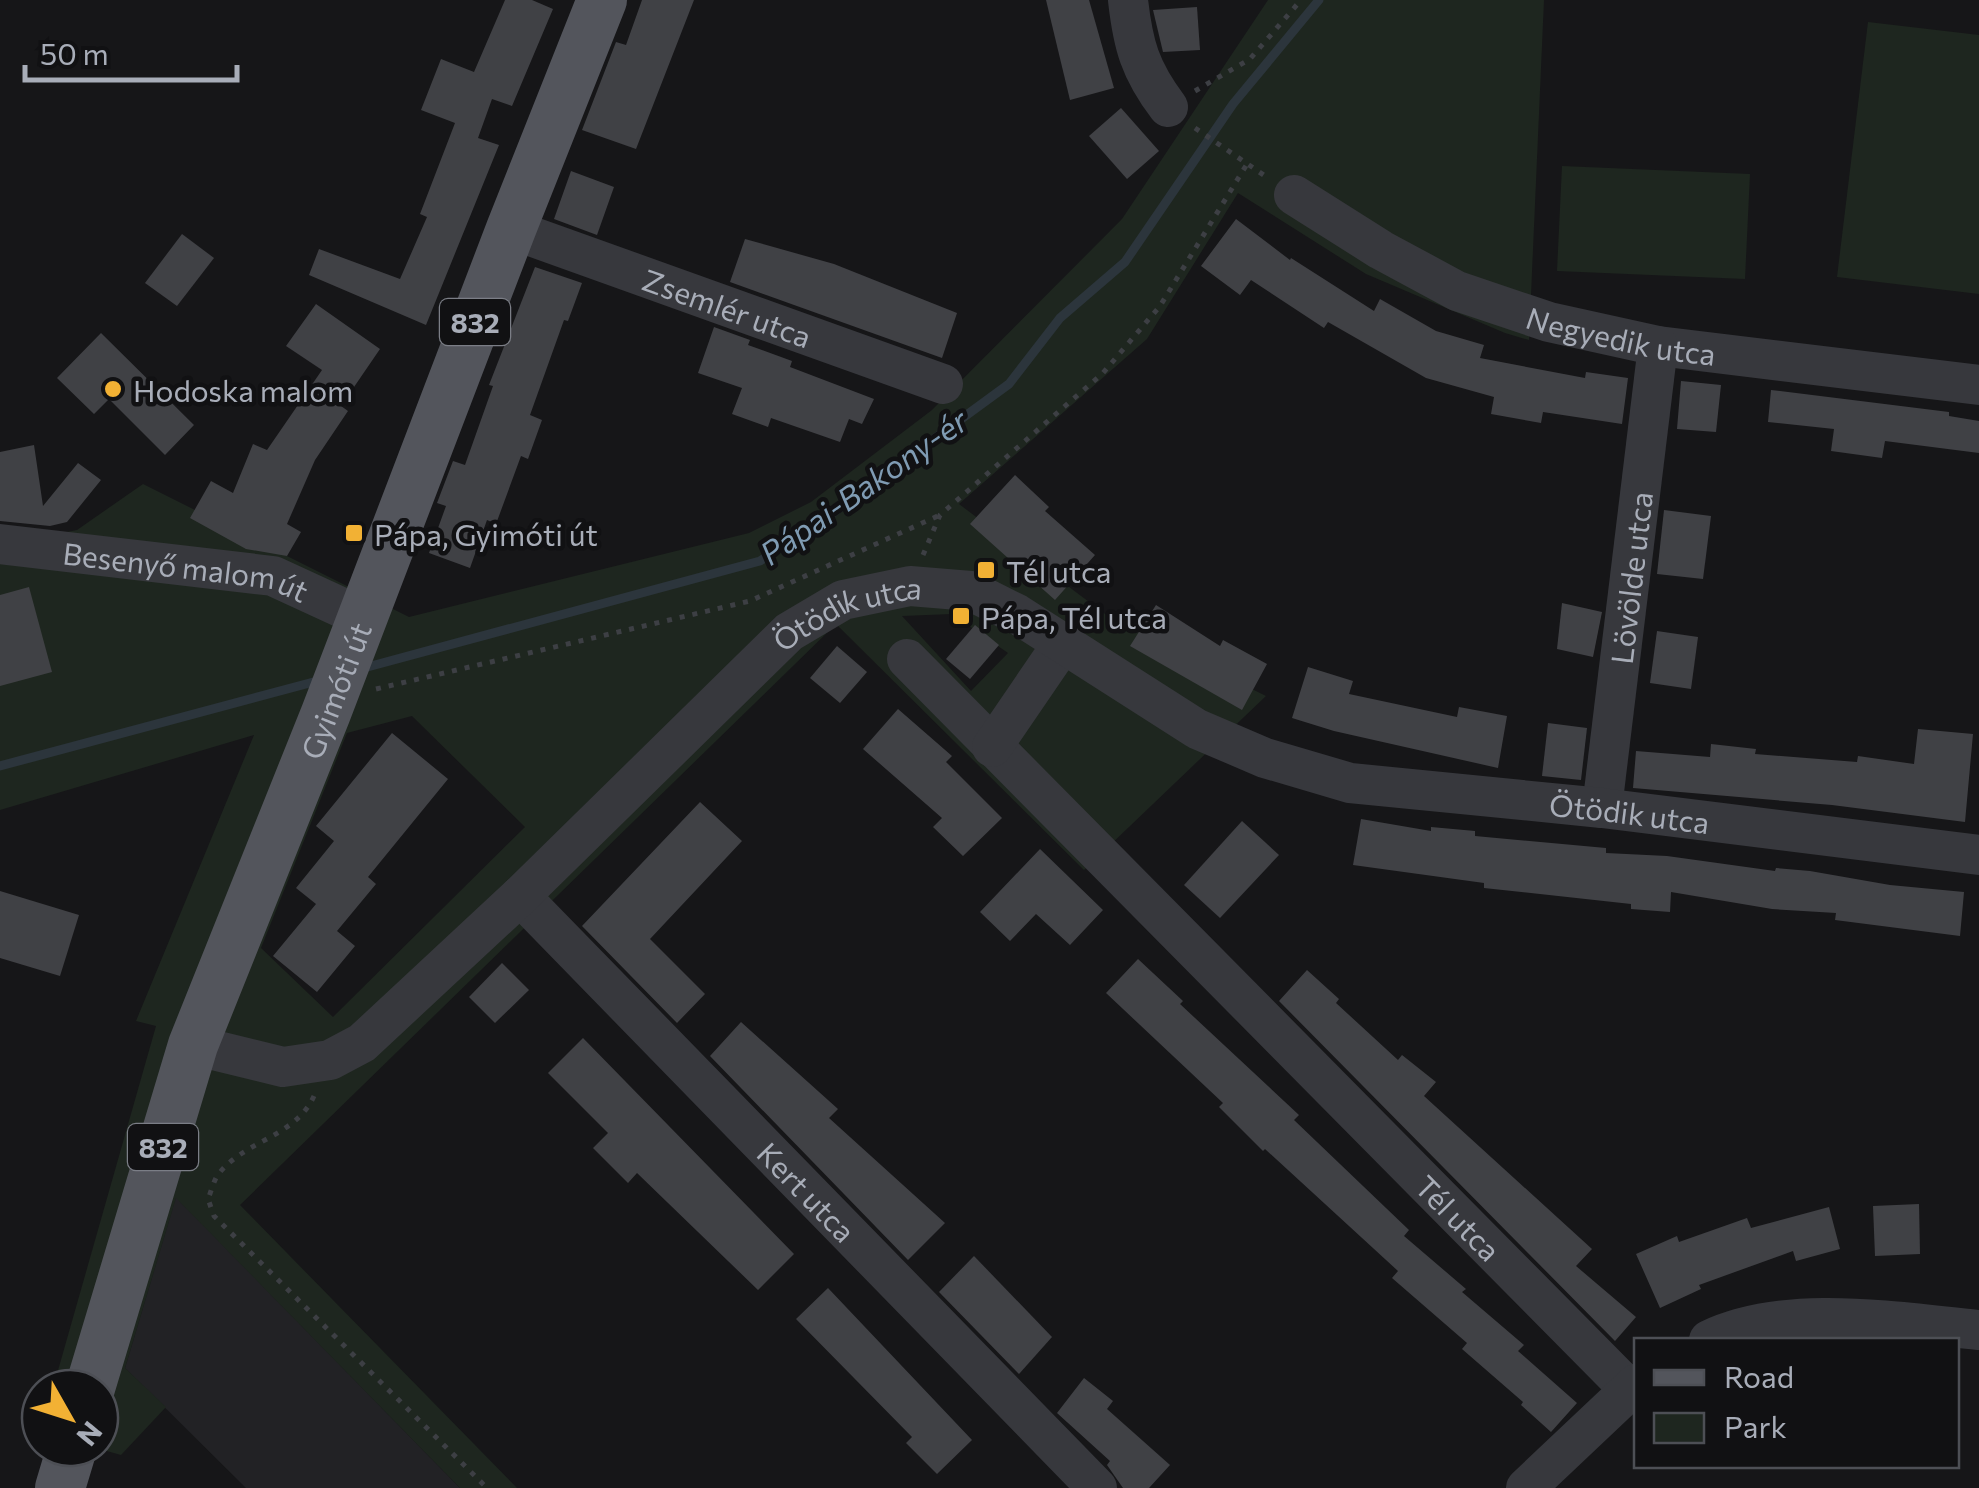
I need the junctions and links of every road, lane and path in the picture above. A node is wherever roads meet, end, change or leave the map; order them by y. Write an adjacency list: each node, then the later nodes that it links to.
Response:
1 (602, 0): 6 (main road, Gyimóti út / 832)
2 (1128, 0): 4 (street)
3 (1301, 0): 4 (path)
4 (1177, 115): 10 (path)
5 (1294, 195): 7 (street, Negyedik utca)
6 (511, 228): 8 (street, Zsemlér utca); 13 (main road, Gyimóti út / 832)
7 (1658, 346): 9 (street, Negyedik utca); 18 (street, Lövölde utca)
8 (943, 384)
9 (1979, 384)
10 (940, 515): 12 (path); 16 (path)
11 (0, 544): 13 (street, Besenyő malom út)
12 (910, 586): 14 (street, Ötödik utca); 20 (street, Ötödik utca)
13 (357, 631): 16 (main road, Gyimóti út / 832)
14 (1063, 643): 17 (street); 18 (street, Ötödik utca)
15 (907, 660): 17 (street, Tél utca)
16 (329, 706): 21 (main road, Gyimóti út / 832)
17 (992, 746): 26 (street, Tél utca)
18 (1602, 808): 19 (street, Ötödik utca)
19 (1979, 855)
20 (520, 896): 22 (street, Ötödik utca); 28 (street, Kert utca)
21 (194, 1045): 22 (street, Ötödik utca); 25 (main road, Gyimóti út / 832)
22 (330, 1060): 27 (path)
23 (1979, 1330): 24 (street)
24 (1713, 1338)
25 (96, 1368)
26 (1633, 1386): 29 (street)
27 (487, 1488)
28 (1097, 1488)
29 (1526, 1488)

